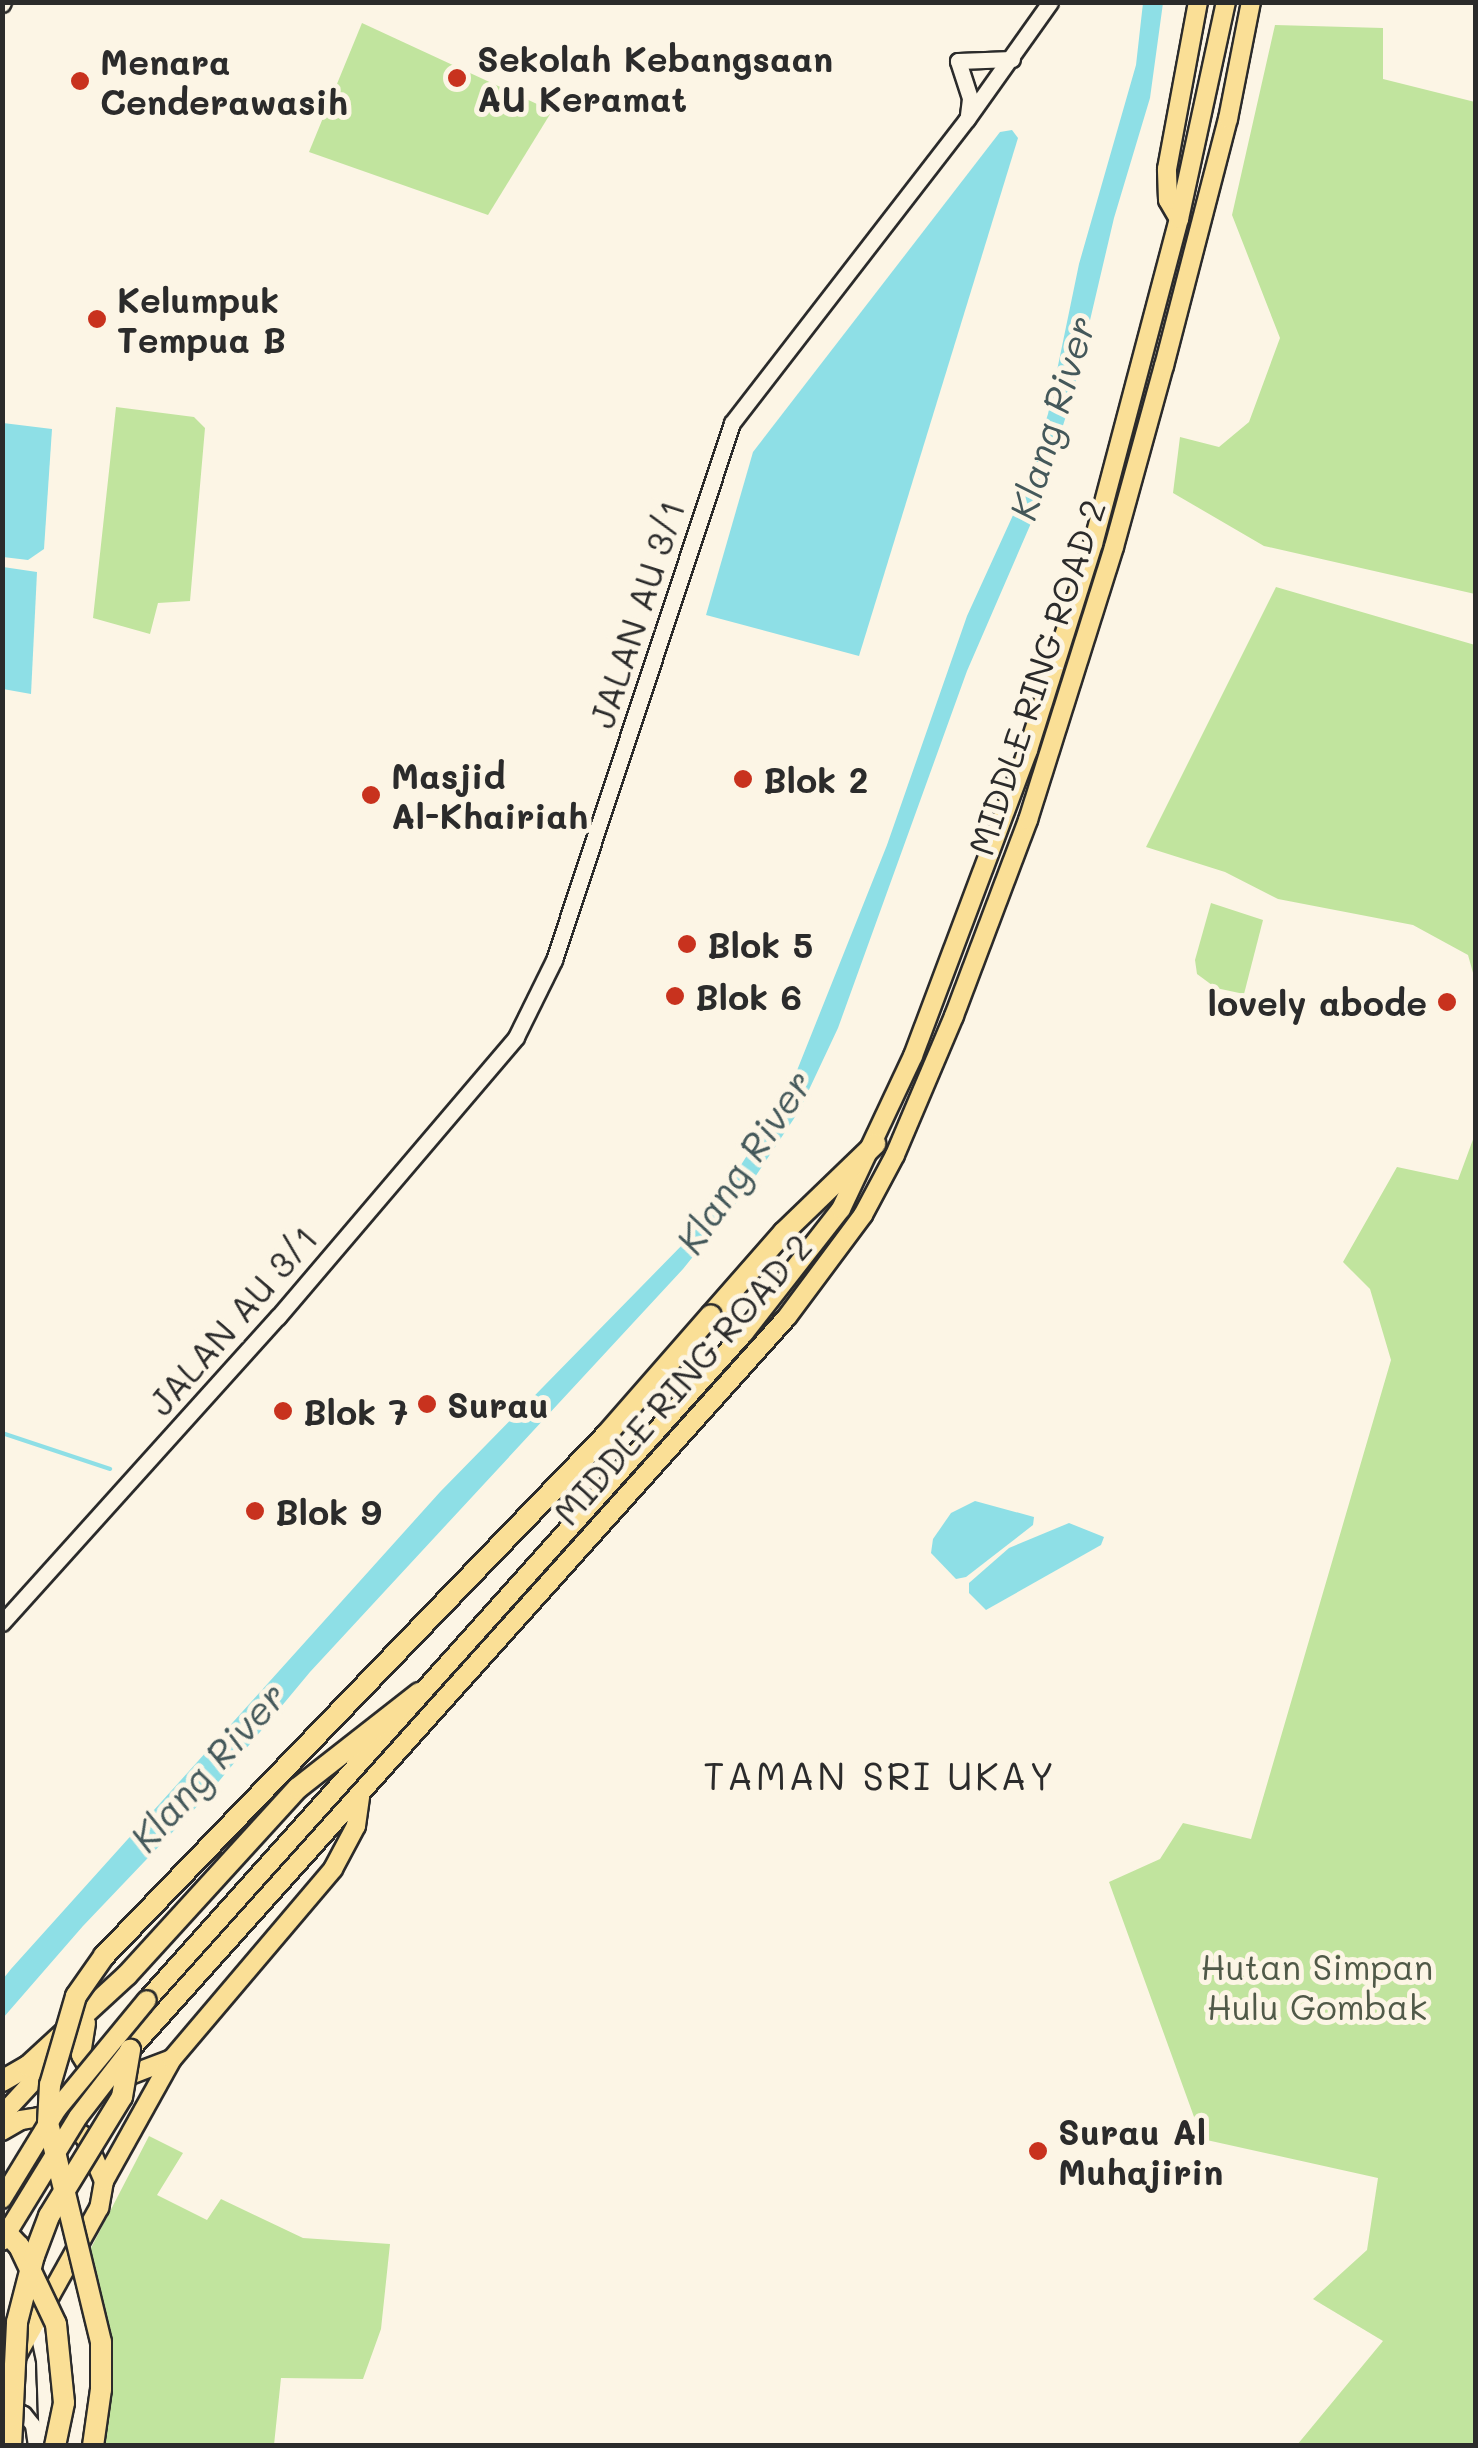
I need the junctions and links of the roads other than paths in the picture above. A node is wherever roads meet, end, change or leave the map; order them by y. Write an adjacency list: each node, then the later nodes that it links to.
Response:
1 (1050, 2): 5 (main road, JALAN AU 3/1)
2 (1198, 2): 7 (highway)
3 (1226, 2): 7 (highway, MIDDLE RING ROAD 2)
4 (1250, 2): 11 (highway, MIDDLE RING ROAD 2)
5 (1012, 59): 6 (main road, JALAN AU 3/1); 6 (main road)
6 (967, 119): 9 (main road, JALAN AU 3/1)
7 (1179, 220): 8 (highway, MIDDLE RING ROAD 2)
8 (875, 1144): 10 (highway, MIDDLE RING ROAD 2); 30 (highway, bridge)
9 (2, 1623)
10 (420, 1692): 12 (highway); 20 (highway, MIDDLE RING ROAD 2, bridge)
11 (360, 1795): 14 (highway, MIDDLE RING ROAD 2); 15 (highway)
12 (127, 1975): 13 (highway); 16 (highway)
13 (86, 2023): 15 (highway); 17 (highway)
14 (130, 2050): 22 (highway, MIDDLE RING ROAD 2, bridge); 26 (highway, bridge)
15 (172, 2059): 19 (highway)
16 (2, 2081)
17 (2, 2115)
18 (2, 2131): 19 (highway)
19 (104, 2181): 23 (highway)
20 (2, 2199)
21 (2, 2228): 29 (highway, bridge)
22 (2, 2241)
23 (36, 2323): 24 (highway); 28 (street)
24 (2, 2382)
25 (2, 2401): 27 (street)
26 (11, 2446)
27 (36, 2446)
28 (47, 2446)
29 (55, 2446)
30 (94, 2446)

